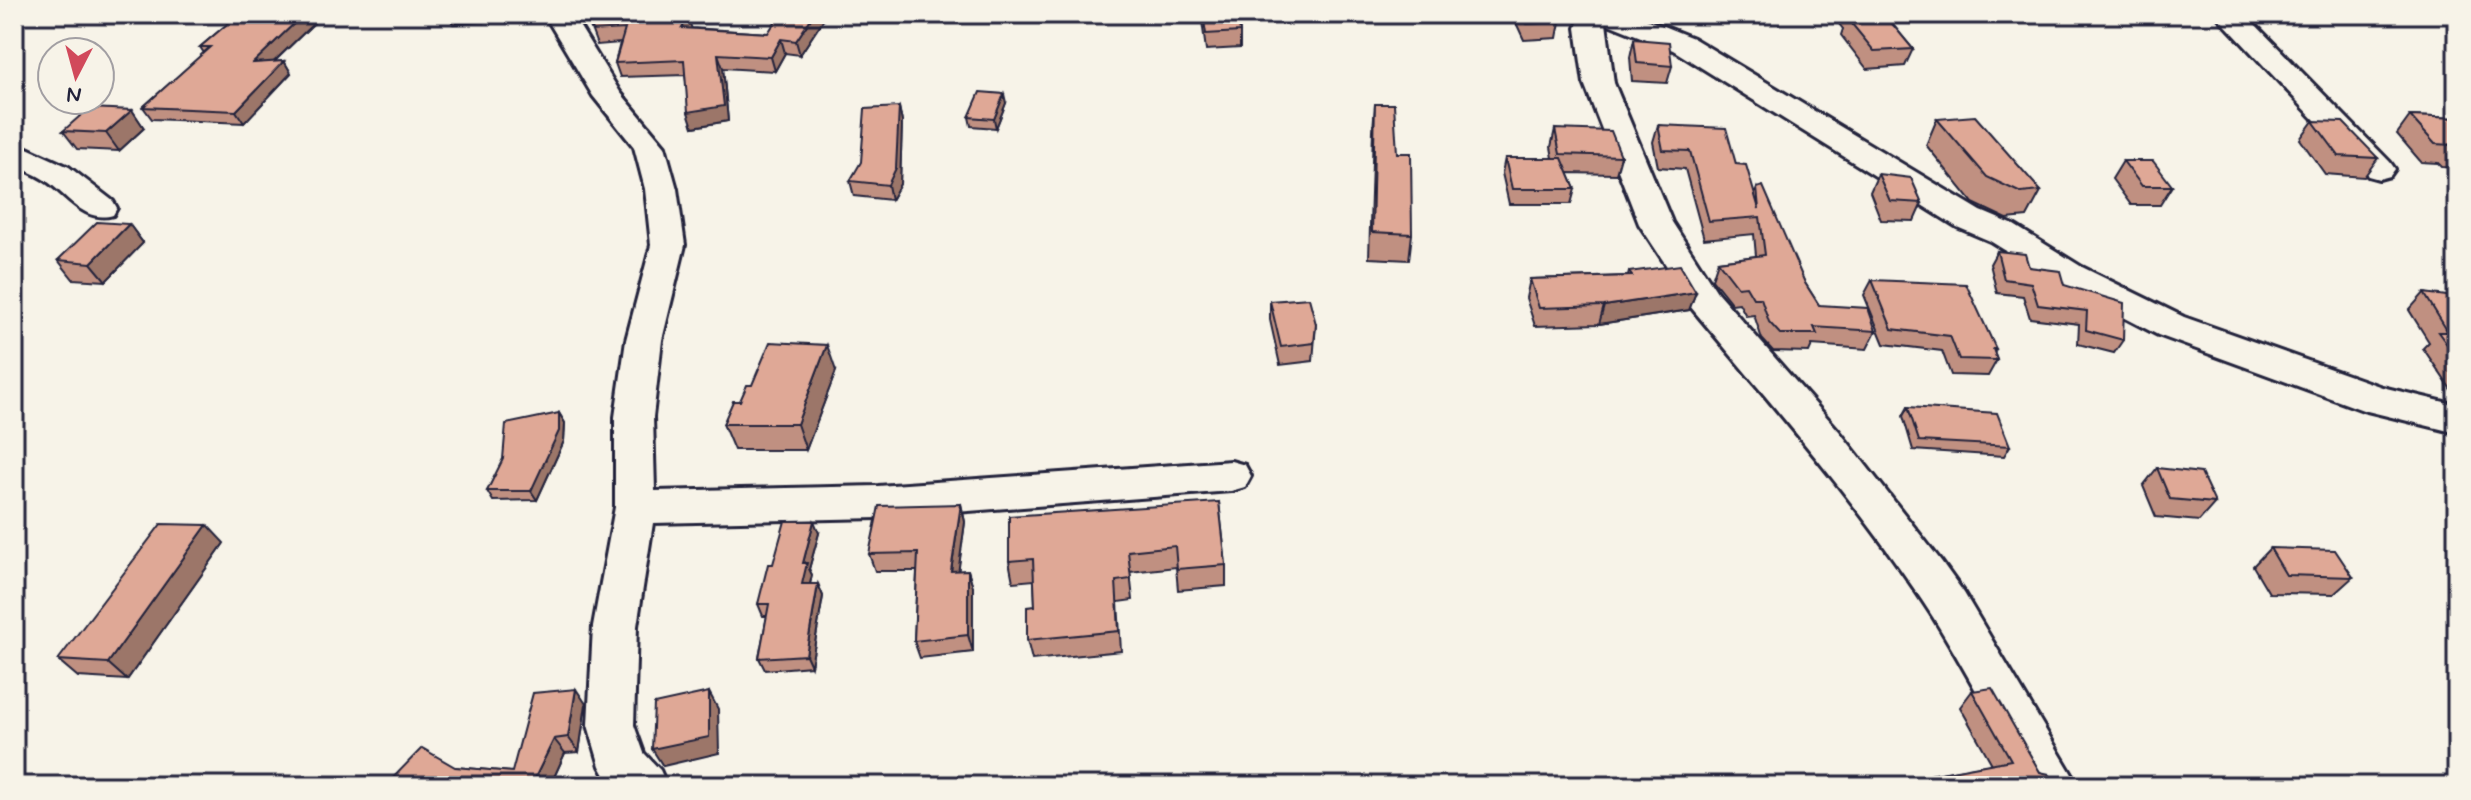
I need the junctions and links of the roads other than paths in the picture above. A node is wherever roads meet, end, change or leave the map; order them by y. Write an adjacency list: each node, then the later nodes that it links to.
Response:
1 (558, 14): 10 (street)
2 (1595, 14): 12 (street)
3 (1608, 14): 8 (street)
4 (2229, 14): 6 (street)
5 (14, 152): 7 (street)
6 (2379, 169)
7 (101, 208)
8 (2457, 419)
9 (1231, 476): 10 (street)
10 (635, 507): 11 (street)
11 (643, 786)
12 (2055, 786)

